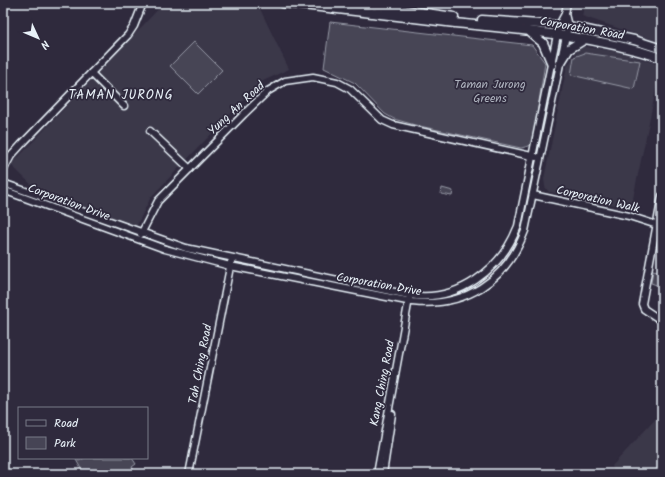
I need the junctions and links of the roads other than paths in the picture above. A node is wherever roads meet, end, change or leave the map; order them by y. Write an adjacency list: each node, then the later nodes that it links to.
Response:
1 (142, 3): 17 (street)
2 (283, 3): 5 (main road, Corporation Road)
3 (362, 3): 6 (main road, Corporation Road); 8 (main road, Corporation Road)
4 (567, 3): 7 (street)
5 (348, 6): 6 (main road, Corporation Road)
6 (357, 7): 10 (main road, Corporation Road)
7 (565, 14): 8 (street, Corporation Drive); 9 (street)
8 (559, 25): 9 (main road, Corporation Road); 11 (street, Corporation Drive)
9 (568, 26): 11 (street, Corporation Drive); 13 (main road, Corporation Road)
10 (524, 30): 11 (main road, Corporation Road); 16 (main road)
11 (562, 36): 12 (main road, Corporation Road); 15 (street, Corporation Drive); 16 (street, Corporation Drive)
12 (586, 39): 14 (main road, Corporation Road); 15 (main road)
13 (662, 49)
14 (662, 58)
15 (561, 62): 22 (street, Corporation Drive)
16 (552, 64): 21 (street, Corporation Drive)
17 (91, 74): 18 (street); 20 (street)
18 (124, 106)
19 (150, 131): 24 (street)
20 (12, 156): 23 (street); 25 (street)
21 (533, 156): 22 (street, Yung An Road); 24 (street, Yung An Road); 37 (street, Corporation Drive)
22 (542, 158): 28 (street, Corporation Drive)
23 (3, 161)
24 (190, 169): 31 (street, Yung An Road)
25 (3, 171)
26 (3, 182): 31 (street, Corporation Drive)
27 (3, 190): 32 (street, Corporation Drive)
28 (533, 195): 30 (street, Corporation Walk); 37 (street, Corporation Drive)
29 (662, 196): 30 (street)
30 (657, 225): 33 (street)
31 (142, 232): 32 (street, Yung An Road); 35 (street, Corporation Drive)
32 (139, 239): 36 (street, Corporation Drive)
33 (654, 241): 34 (street); 38 (street)
34 (662, 243)
35 (233, 259): 36 (street, Tah Ching Road); 37 (street, Corporation Drive)
36 (232, 266): 37 (street, Corporation Drive); 40 (street, Tah Ching Road); 41 (street, Tah Ching Road)
37 (410, 299): 39 (street, Kang Ching Road)
38 (662, 321)
39 (390, 412): 42 (street, Kang Ching Road); 43 (street, Kang Ching Road)
40 (189, 474)
41 (193, 474)
42 (378, 474)
43 (383, 474)

